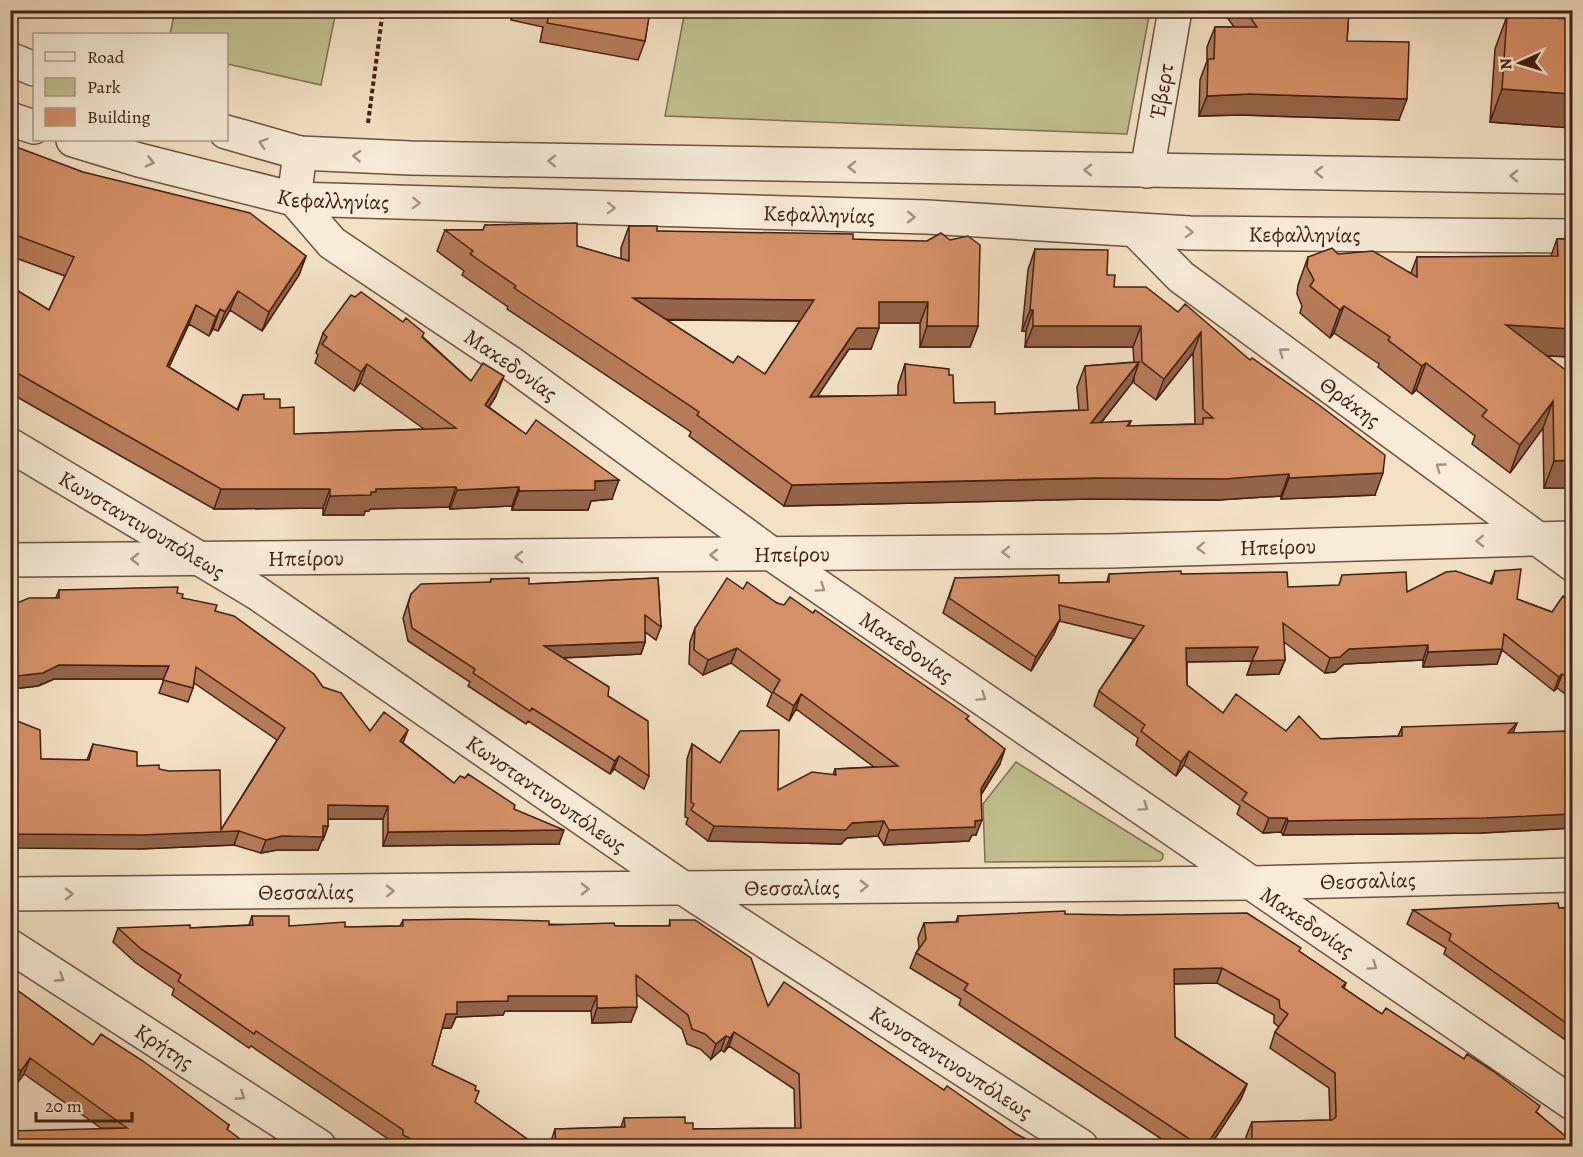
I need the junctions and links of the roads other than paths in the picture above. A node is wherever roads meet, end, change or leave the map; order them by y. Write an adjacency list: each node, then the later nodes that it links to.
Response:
1 (1175, 10): 9 (street, Έβερτ)
2 (10, 59): 3 (street)
3 (33, 69)
4 (10, 119): 5 (street)
5 (33, 127)
6 (228, 133): 8 (street, Κεφαλληνίας, one-way to 6)
7 (77, 141): 11 (street, Κεφαλληνίας, one-way to 11)
8 (300, 153): 9 (street, Κεφαλληνίας, one-way to 8); 11 (street)
9 (1147, 171): 10 (street, Κεφαλληνίας, one-way to 9)
10 (1572, 177)
11 (294, 199): 12 (street, Κεφαλληνίας, one-way to 12); 17 (street, Μακεδονίας)
12 (1135, 230): 13 (street, Κεφαλληνίας, one-way to 13); 16 (street, Θράκης, one-way to 12)
13 (1572, 236)
14 (10, 445): 18 (street, Κωνσταντινουπόλεως)
15 (1572, 538): 16 (street, Ηπείρου)
16 (1538, 539): 17 (street, Ηπείρου, one-way to 17); 20 (street, Θράκης)
17 (773, 555): 18 (street, Ηπείρου, one-way to 18); 22 (street, Μακεδονίας, one-way to 22)
18 (204, 559): 19 (street, Ηπείρου, one-way to 19); 23 (street, Κωνσταντινουπόλεως)
19 (10, 560)
20 (1572, 564)
21 (1572, 875): 22 (street, Θεσσαλίας)
22 (1252, 883): 23 (street, Θεσσαλίας, one-way to 22); 26 (street, Μακεδονίας, one-way to 26)
23 (683, 888): 24 (street, Θεσσαλίας, one-way to 23); 28 (street, Κωνσταντινουπόλεως)
24 (10, 894)
25 (10, 946): 27 (street, Κρήτης, one-way to 27)
26 (1572, 1103)
27 (319, 1146)
28 (1081, 1146)

